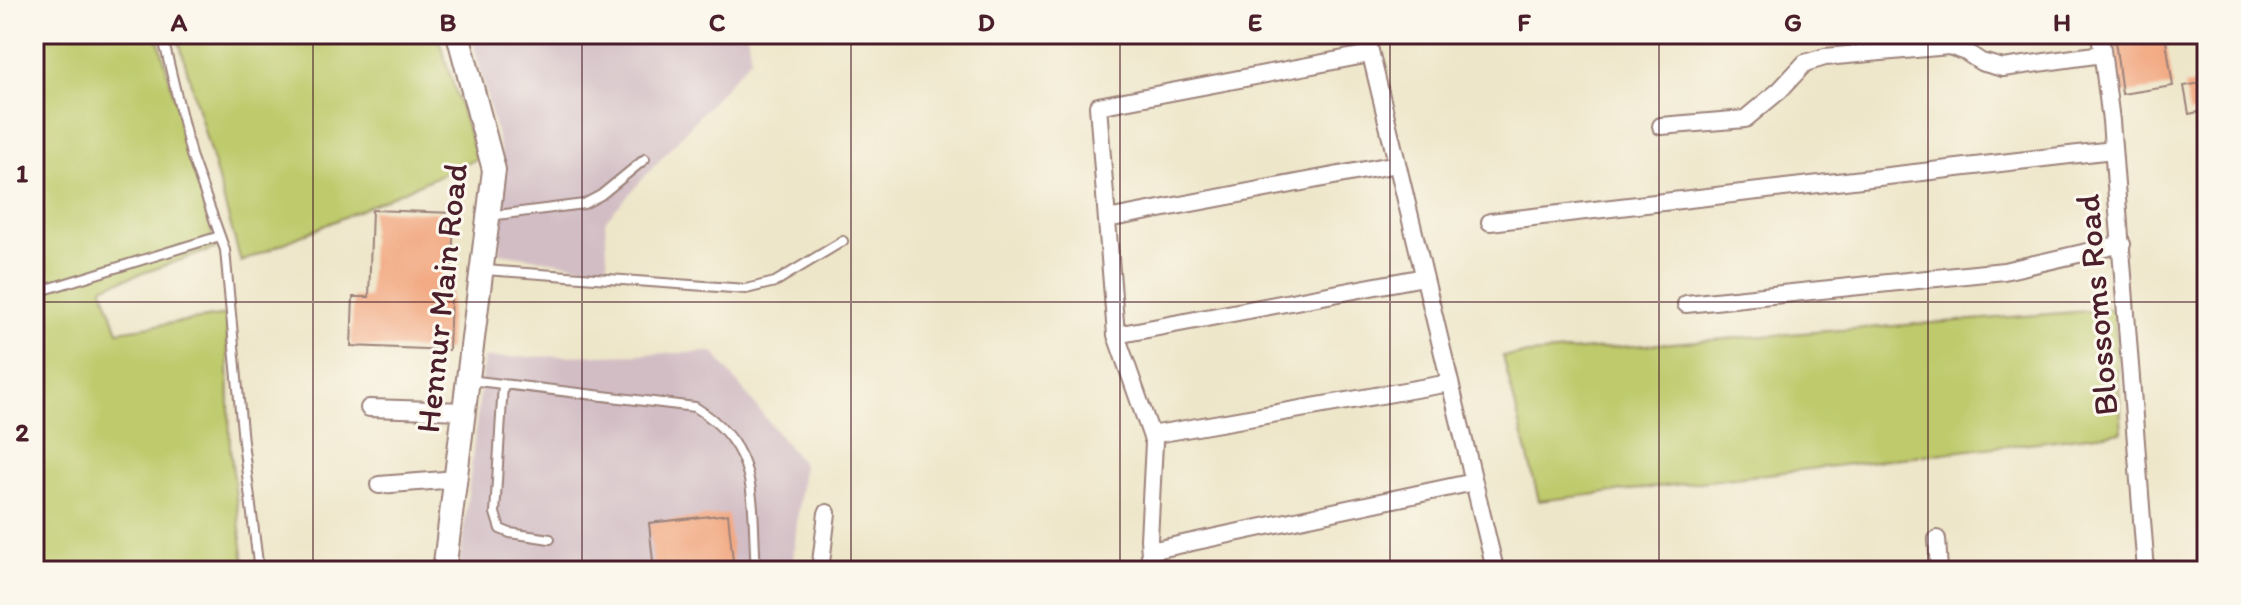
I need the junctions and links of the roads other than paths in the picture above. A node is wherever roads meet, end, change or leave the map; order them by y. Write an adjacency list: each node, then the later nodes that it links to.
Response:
1 (162, 34): 14 (lane)
2 (458, 34): 11 (main road, Hennur Main Road)
3 (1366, 34): 5 (street)
4 (2100, 34): 6 (street, Blossoms Road)
5 (1370, 54): 10 (street); 12 (street)
6 (2102, 54): 7 (street); 8 (street, Blossoms Road)
7 (1661, 126)
8 (2113, 150): 13 (street); 16 (street, Blossoms Road)
9 (645, 159): 11 (lane)
10 (1397, 164): 12 (street); 18 (street)
11 (489, 216): 17 (main road, Hennur Main Road)
12 (1107, 219): 21 (street)
13 (1490, 222)
14 (220, 236): 19 (lane); 36 (lane)
15 (843, 241): 17 (lane)
16 (2122, 244): 20 (street); 42 (street, Blossoms Road)
17 (482, 270): 22 (main road, Hennur Main Road)
18 (1424, 277): 21 (street); 23 (street)
19 (34, 293)
20 (1686, 304)
21 (1116, 335): 27 (street)
22 (469, 380): 24 (lane); 26 (main road, Hennur Main Road)
23 (1450, 383): 27 (street); 29 (street)
24 (503, 384): 32 (lane); 38 (lane)
25 (369, 408): 26 (street)
26 (465, 411): 28 (main road, Hennur Main Road)
27 (1151, 435): 34 (street)
28 (457, 479): 30 (street); 37 (main road, Hennur Main Road)
29 (1474, 482): 34 (street); 35 (street)
30 (379, 485)
31 (827, 513): 39 (street)
32 (550, 539)
33 (1937, 539): 41 (street)
34 (1150, 551): 40 (street)
35 (1494, 565)
36 (259, 571)
37 (444, 571)
38 (756, 571)
39 (820, 571)
40 (1151, 571)
41 (1939, 571)
42 (2146, 571)

